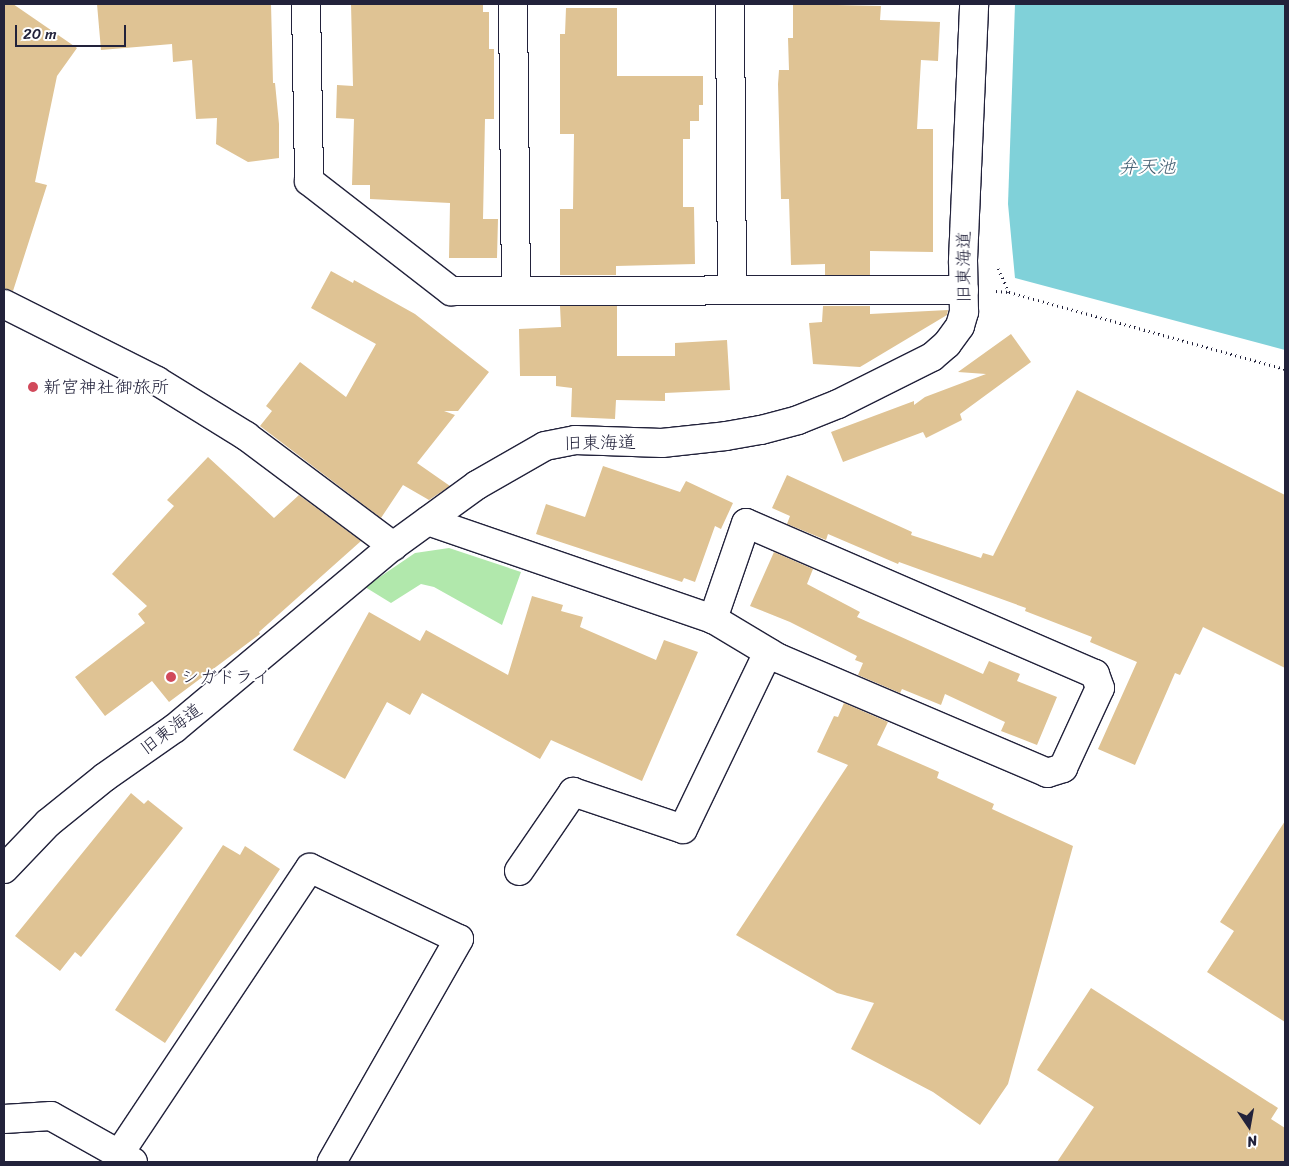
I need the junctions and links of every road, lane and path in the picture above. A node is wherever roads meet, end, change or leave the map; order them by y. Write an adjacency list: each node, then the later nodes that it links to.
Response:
1 (306, 4): 6 (street)
2 (513, 4): 6 (street)
3 (730, 4): 5 (street)
4 (974, 4): 7 (street, 旧東海道)
5 (732, 289): 6 (street); 7 (street)
6 (516, 290)
7 (964, 290): 11 (street, 旧東海道)
8 (1009, 292): 10 (path)
9 (4, 304): 12 (street)
10 (1285, 369)
11 (428, 520): 12 (street, 旧東海道); 13 (street)
12 (392, 546): 15 (street, 旧東海道)
13 (713, 619): 14 (street); 14 (street)
14 (768, 652): 16 (street)
15 (4, 869)
16 (519, 871)
17 (4, 1119): 18 (street)
18 (126, 1158): 19 (street)
19 (332, 1162)

